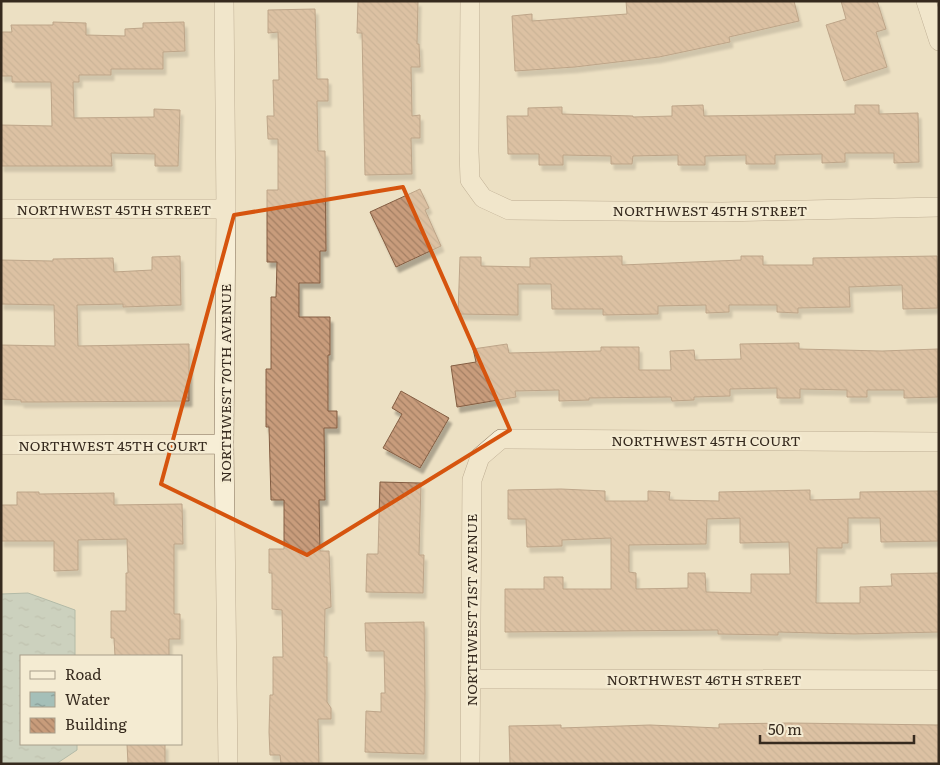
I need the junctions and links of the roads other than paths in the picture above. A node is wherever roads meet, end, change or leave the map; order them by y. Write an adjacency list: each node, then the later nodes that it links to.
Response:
1 (224, 1): 7 (street, NORTHWEST 70TH AVENUE)
2 (470, 1): 5 (street, NORTHWEST 45TH STREET)
3 (926, 1): 4 (street)
4 (939, 41)
5 (939, 207)
6 (1, 209): 7 (street, NORTHWEST 45TH STREET)
7 (226, 209): 9 (street, NORTHWEST 70TH AVENUE)
8 (939, 442): 11 (street, NORTHWEST 45TH COURT)
9 (224, 444): 10 (street, NORTHWEST 45TH COURT); 14 (street, NORTHWEST 70TH AVENUE)
10 (1, 445)
11 (480, 457): 12 (street, NORTHWEST 71ST AVENUE)
12 (470, 679): 13 (street, NORTHWEST 46TH STREET); 15 (street, NORTHWEST 71ST AVENUE)
13 (939, 680)
14 (228, 764)
15 (470, 764)

